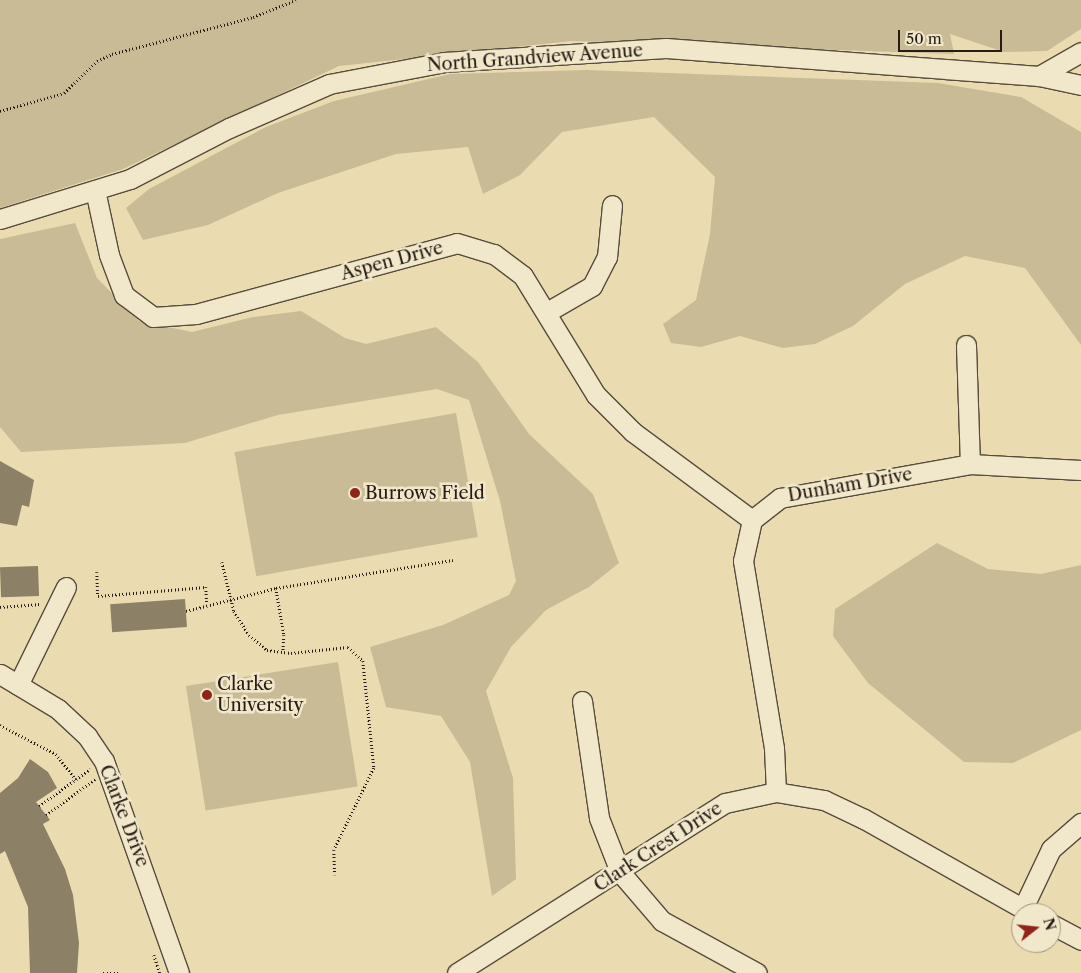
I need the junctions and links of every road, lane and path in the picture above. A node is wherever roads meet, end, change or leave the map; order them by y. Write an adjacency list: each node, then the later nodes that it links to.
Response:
1 (296, 0): 5 (path)
2 (1081, 52): 3 (street)
3 (1039, 76): 4 (street, North Grandview Avenue); 6 (street, North Grandview Avenue)
4 (1081, 85)
5 (0, 112)
6 (95, 190): 8 (street, North Grandview Avenue); 9 (street, Aspen Drive)
7 (612, 205): 9 (street)
8 (0, 220)
9 (547, 312): 13 (street, Aspen Drive)
10 (966, 345): 11 (street)
11 (970, 464): 12 (street, Dunham Drive); 13 (street, Dunham Drive)
12 (1081, 470)
13 (752, 520): 29 (street)
14 (453, 560): 17 (path)
15 (222, 562): 19 (path)
16 (98, 572): 20 (path)
17 (276, 588): 19 (path); 23 (path)
18 (62, 595): 21 (path); 25 (street)
19 (228, 598): 20 (path); 23 (path)
20 (207, 604): 22 (path)
21 (0, 607)
22 (186, 611)
23 (282, 652): 34 (path)
24 (0, 674): 25 (street, Clarke Drive)
25 (18, 685): 41 (street, Clarke Drive)
26 (582, 701): 33 (street)
27 (0, 725): 28 (path)
28 (76, 780): 30 (path); 31 (path)
29 (776, 792): 33 (street, Clark Crest Drive); 35 (street, Clark Crest Drive)
30 (40, 806)
31 (46, 815)
32 (1081, 823): 36 (street)
33 (620, 872): 42 (street, Clark Crest Drive); 43 (street)
34 (335, 875)
35 (1013, 903)
36 (1030, 903)
37 (1061, 929): 38 (street)
38 (1081, 940)
39 (103, 973): 40 (path)
40 (119, 973)
41 (179, 973)
42 (457, 973)
43 (754, 973)

